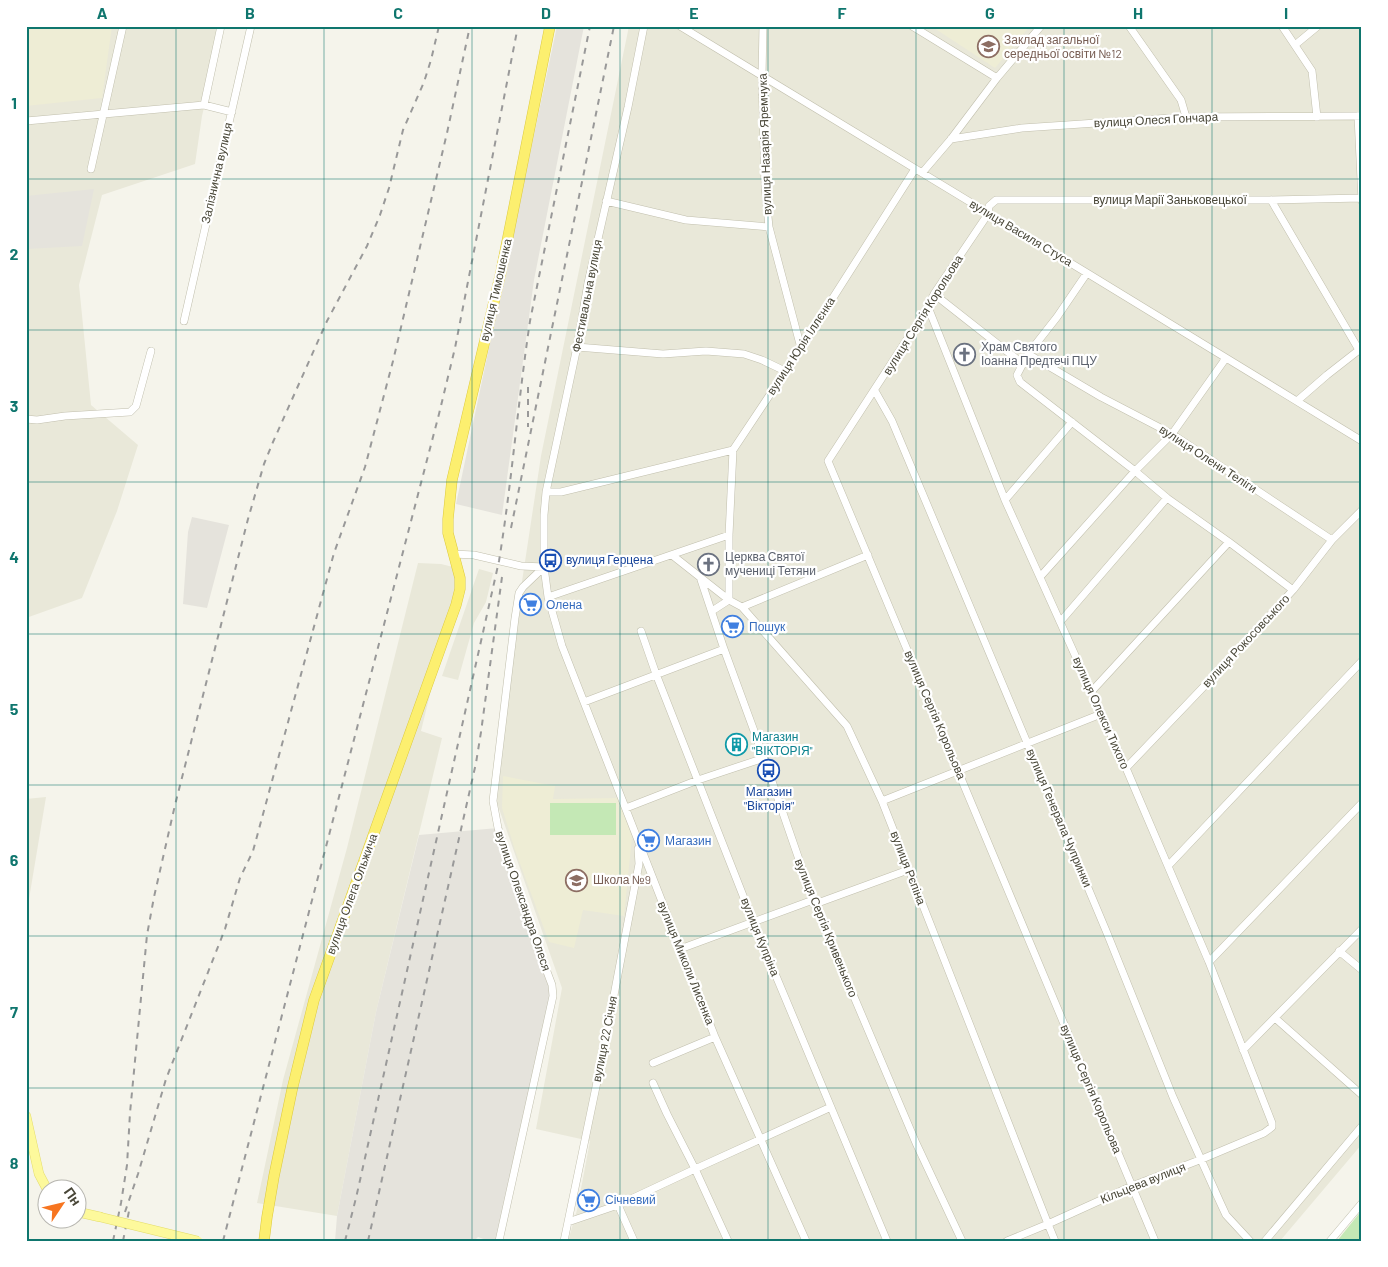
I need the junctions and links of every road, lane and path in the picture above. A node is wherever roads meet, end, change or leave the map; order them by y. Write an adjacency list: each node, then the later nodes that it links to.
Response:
1 (123, 26): 18 (street)
2 (221, 26): 16 (street)
3 (251, 26): 17 (street, Залізнична вулиця)
4 (550, 26): 58 (highway, вулиця Тимошенка)
5 (644, 26): 28 (street, Фестивальна вулиця)
6 (680, 26): 14 (street, вулиця Василя Стуса)
7 (762, 26): 14 (street, вулиця Назарія Яремчука)
8 (912, 26): 15 (street)
9 (1041, 26): 15 (street, вулиця Юрія Іллєнка)
10 (1129, 26): 20 (street)
11 (1282, 26): 13 (street)
12 (1318, 26): 13 (street)
13 (1295, 45): 21 (street)
14 (762, 76): 25 (street, вулиця Василя Стуса); 30 (street, вулиця Назарія Яремчука)
15 (997, 78): 23 (street, вулиця Юрія Іллєнка)
16 (204, 105): 17 (street); 18 (street)
17 (232, 112): 34 (street, Залізнична вулиця)
18 (104, 114): 22 (street); 24 (street)
19 (1360, 116): 21 (street, вулиця Олеся Гончара); 26 (street)
20 (1186, 117): 21 (street, вулиця Олеся Гончара); 23 (street, вулиця Олеся Гончара)
21 (1317, 117)
22 (26, 121)
23 (951, 139): 25 (street, вулиця Юрія Іллєнка)
24 (91, 168)
25 (919, 171): 29 (street, вулиця Василя Стуса); 36 (street, вулиця Юрія Іллєнка)
26 (1361, 199): 27 (street, вулиця Марії Заньковецької)
27 (1271, 200): 29 (street, вулиця Марії Заньковецької); 37 (street)
28 (606, 201): 30 (street); 35 (street, Фестивальна вулиця)
29 (988, 214): 31 (street, вулиця Василя Стуса); 32 (street, вулиця Сергія Корольова)
30 (769, 227): 36 (street, вулиця Назарія Яремчука)
31 (1087, 273): 39 (street); 40 (street, вулиця Василя Стуса)
32 (934, 294): 33 (street, вулиця Сергія Корольова); 41 (street)
33 (928, 307): 43 (street, вулиця Сергія Корольова); 53 (street, вулиця Олекси Тихого)
34 (184, 321)
35 (577, 347): 42 (street); 51 (street, Фестивальна вулиця)
36 (801, 348): 42 (street, вулиця Юрія Іллєнка)
37 (1361, 349): 44 (street)
38 (151, 351): 45 (street)
39 (1028, 354): 41 (street); 47 (street, вулиця Олени Теліги)
40 (1226, 358): 44 (street, вулиця Василя Стуса); 47 (street)
41 (1023, 364): 46 (street)
42 (785, 371): 49 (street, вулиця Юрія Іллєнка)
43 (875, 391): 60 (street, вулиця Сергія Корольова); 77 (street, вулиця Генерала Чупринки)
44 (1297, 401): 48 (street, вулиця Василя Стуса)
45 (26, 419)
46 (1072, 422): 50 (street); 53 (street)
47 (1172, 434): 50 (street); 56 (street, вулиця Олени Теліги)
48 (1362, 441)
49 (733, 450): 51 (street); 55 (street)
50 (1135, 471): 52 (street); 62 (street)
51 (546, 492): 61 (street, Фестивальна вулиця)
52 (1167, 498): 57 (street); 69 (street)
53 (1005, 500): 62 (street, вулиця Олекси Тихого)
54 (1362, 510): 56 (street, вулиця Рокосовського)
55 (729, 535): 59 (street); 66 (street)
56 (1332, 540): 64 (street, вулиця Рокосовського)
57 (1229, 542): 64 (street); 74 (street)
58 (453, 554): 61 (street); 116 (highway, вулиця Олега Ольжича)
59 (672, 555): 63 (street, вулиця Рєпіна); 65 (street)
60 (868, 555): 67 (street); 80 (street, вулиця Сергія Корольова)
61 (544, 567): 65 (street, вулиця Миколи Лисенка); 117 (street, вулиця Олександра Олеся)
62 (1040, 577): 69 (street, вулиця Олекси Тихого)
63 (701, 579): 66 (street, вулиця Рєпіна); 68 (street, вулиця Сергія Кривенького)
64 (1293, 590): 79 (street, вулиця Рокосовського)
65 (548, 597): 75 (street, вулиця Миколи Лисенка)
66 (729, 600): 67 (street, вулиця Рєпіна); 68 (street)
67 (742, 607): 82 (street, вулиця Рєпіна)
68 (712, 611): 71 (street, вулиця Сергія Кривенького)
69 (1060, 622): 74 (street, вулиця Олекси Тихого)
70 (641, 631): 73 (street, вулиця Купріна)
71 (724, 649): 73 (street); 78 (street, вулиця Сергія Кривенького)
72 (1362, 662): 86 (street)
73 (656, 674): 75 (street); 81 (street, вулиця Купріна)
74 (1091, 692): 76 (street, вулиця Олекси Тихого)
75 (584, 702): 84 (street, вулиця Миколи Лисенка)
76 (1101, 714): 77 (street); 79 (street, вулиця Олекси Тихого)
77 (1027, 743): 80 (street); 106 (street, вулиця Генерала Чупринки)
78 (764, 758): 81 (street); 88 (street, вулиця Сергія Кривенького)
79 (1126, 768): 86 (street, вулиця Олекси Тихого)
80 (958, 772): 82 (street); 109 (street, вулиця Сергія Корольова)
81 (698, 780): 84 (street); 89 (street, вулиця Купріна)
82 (882, 801): 87 (street, вулиця Рєпіна)
83 (1362, 802): 93 (street)
84 (626, 808): 85 (street, вулиця Миколи Лисенка)
85 (636, 836): 91 (street, вулиця Миколи Лисенка); 113 (street, вулиця 22 Січня)
86 (1168, 866): 93 (street, вулиця Олекси Тихого)
87 (908, 870): 88 (street); 114 (street, вулиця Рєпіна)
88 (814, 902): 89 (street); 123 (street, вулиця Сергія Кривенького)
89 (753, 921): 91 (street); 101 (street, вулиця Купріна)
90 (1362, 929): 92 (street)
91 (680, 949): 96 (street, вулиця Миколи Лисенка)
92 (1339, 951): 94 (street); 95 (street)
93 (1209, 962): 97 (street, вулиця Олекси Тихого)
94 (1362, 970)
95 (1275, 1018): 97 (street); 100 (street)
96 (715, 1037): 98 (street); 105 (street, вулиця Миколи Лисенка)
97 (1243, 1050): 103 (street, вулиця Олекси Тихого)
98 (653, 1063)
99 (653, 1083): 107 (street)
100 (1362, 1095)
101 (831, 1107): 105 (street); 122 (street, вулиця Купріна)
102 (26, 1116): 108 (main road)
103 (1271, 1120): 106 (street, Кільцева вулиця)
104 (1362, 1126): 128 (street)
105 (761, 1139): 107 (street); 121 (street, вулиця Миколи Лисенка)
106 (1202, 1159): 109 (street, Кільцева вулиця); 127 (street, вулиця Генерала Чупринки)
107 (695, 1169): 111 (street); 120 (street)
108 (41, 1180)
109 (1132, 1186): 114 (street, Кільцева вулиця); 126 (street, вулиця Сергія Корольова)
110 (1362, 1203): 129 (street)
111 (618, 1205): 113 (street); 119 (street)
112 (88, 1214): 115 (main road, bridge)
113 (568, 1222): 118 (street, вулиця 22 Січня)
114 (1048, 1224): 124 (street, Кільцева вулиця); 125 (street, вулиця Рєпіна)
115 (198, 1241)
116 (264, 1241)
117 (499, 1241)
118 (564, 1241)
119 (634, 1241)
120 (728, 1241)
121 (806, 1241)
122 (887, 1241)
123 (962, 1241)
124 (1007, 1241)
125 (1055, 1241)
126 (1155, 1241)
127 (1250, 1241)
128 (1265, 1241)
129 (1330, 1241)

